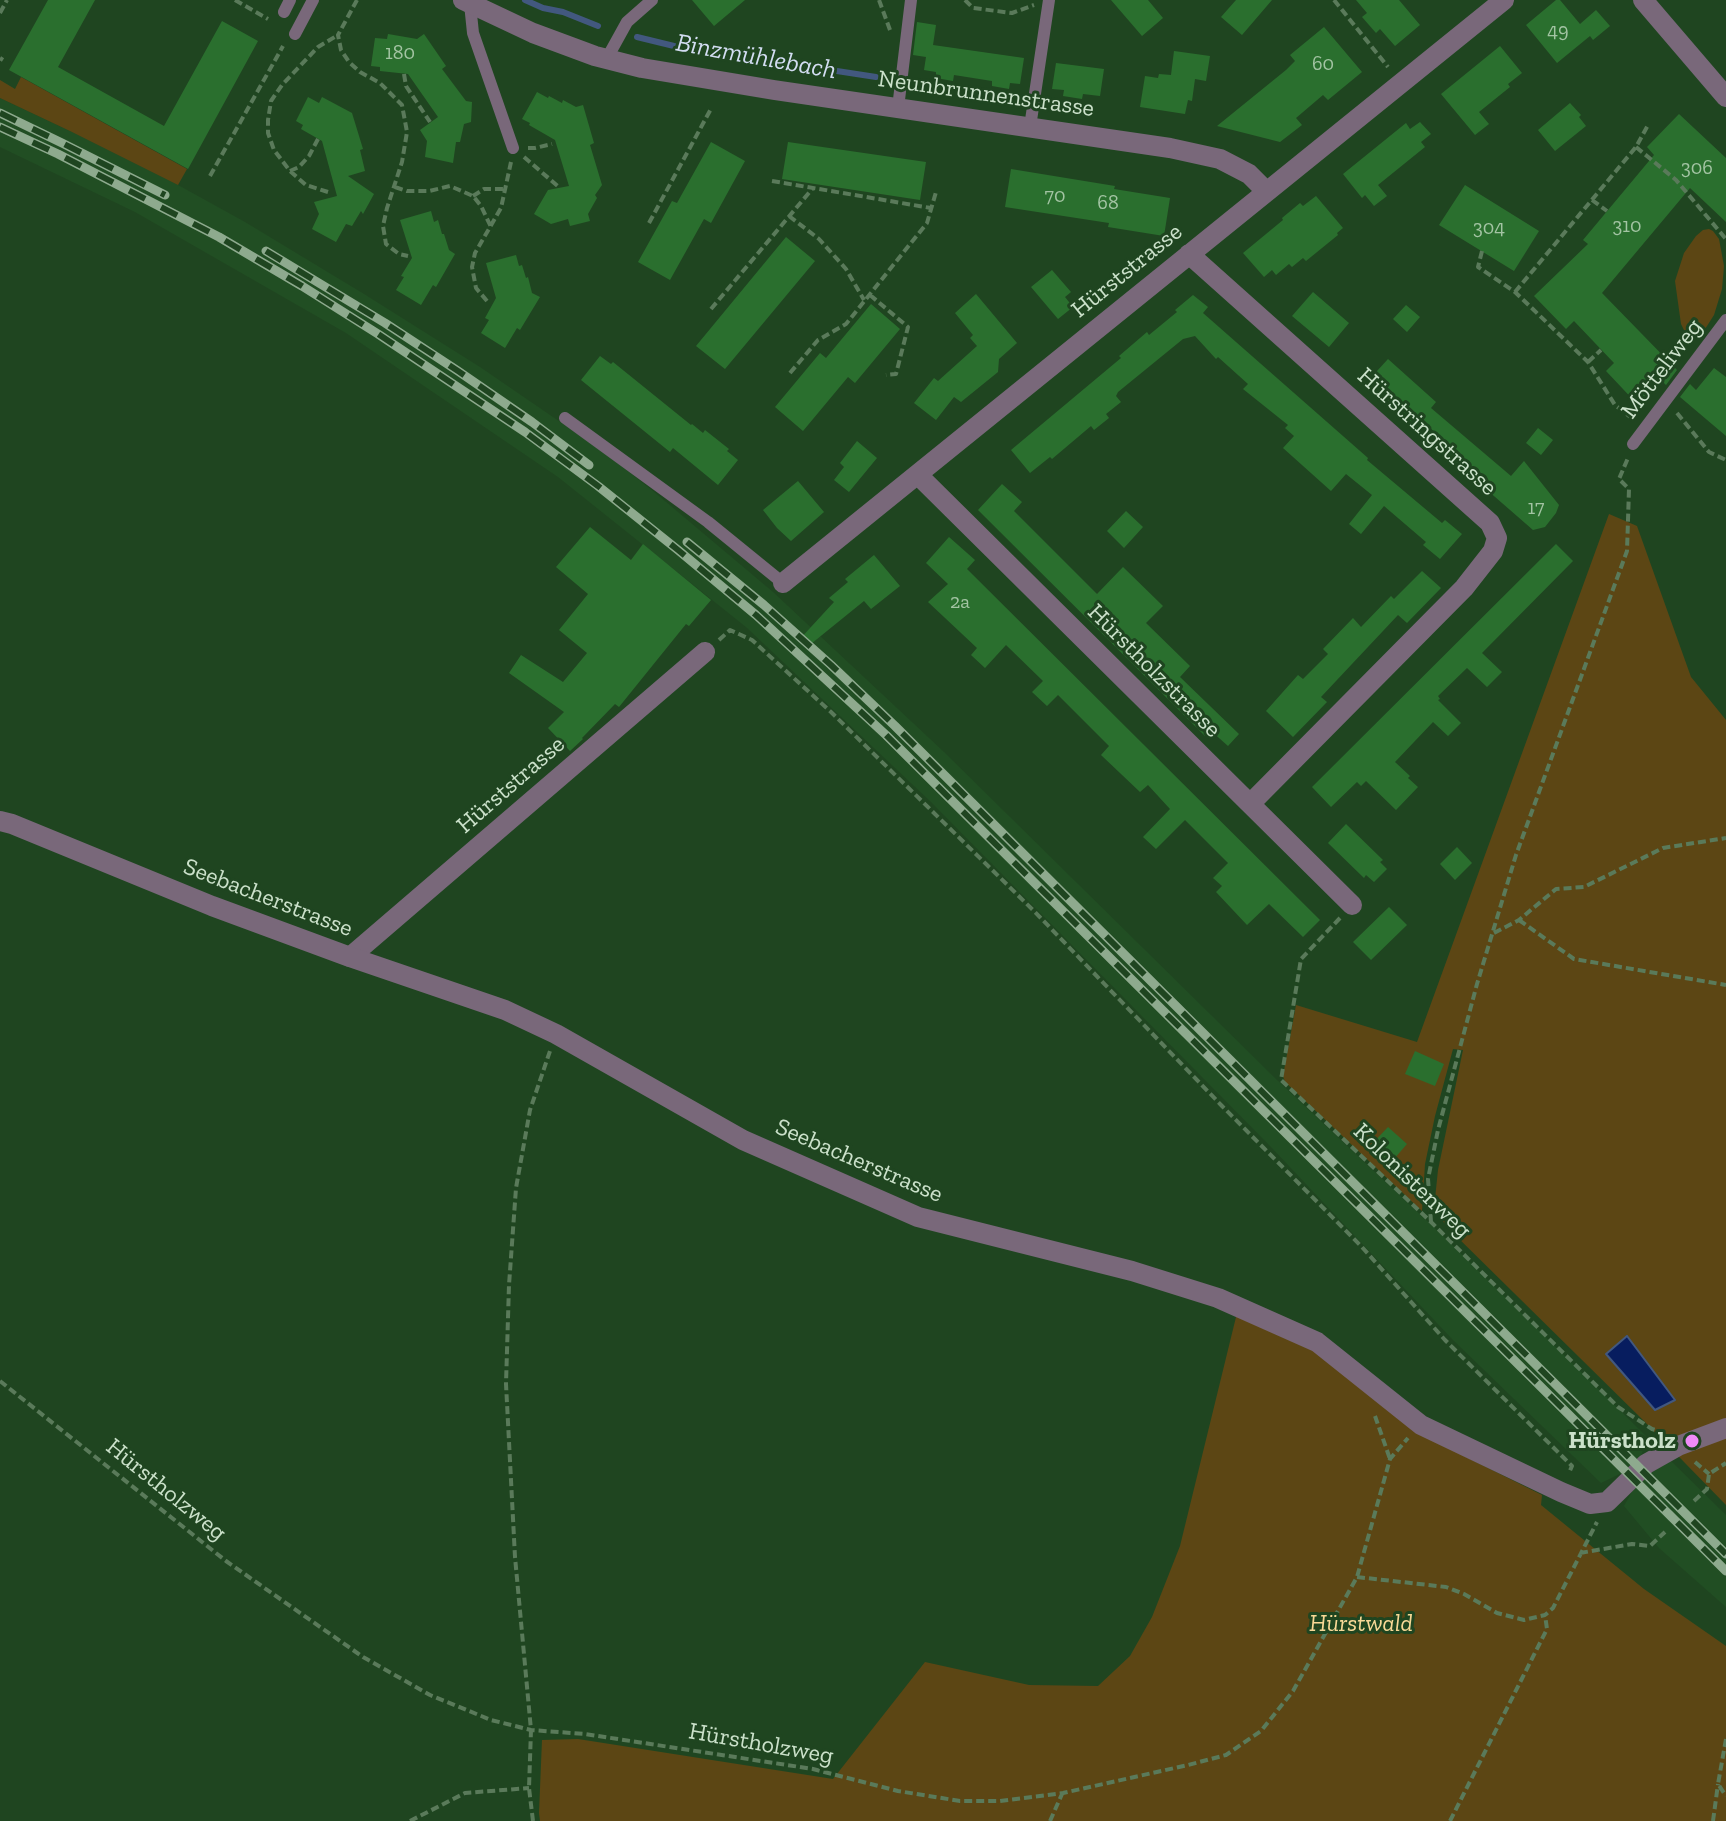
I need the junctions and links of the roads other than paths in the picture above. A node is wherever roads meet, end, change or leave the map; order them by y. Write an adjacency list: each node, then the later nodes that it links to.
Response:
1 (313, 0): 8 (lane)
2 (652, 0): 9 (lane)
3 (911, 0): 11 (lane)
4 (1504, 0): 14 (street, Hürststrasse)
5 (1643, 0): 10 (street)
6 (466, 2): 9 (street, Neunbrunnenstrasse); 13 (lane)
7 (1043, 2): 12 (lane)
8 (293, 33)
9 (606, 60): 11 (street, Neunbrunnenstrasse)
10 (1726, 97)
11 (898, 108): 12 (street, Neunbrunnenstrasse)
12 (1030, 127): 14 (street, Neunbrunnenstrasse)
13 (513, 148)
14 (1266, 191): 15 (street, Hürststrasse)
15 (1189, 254): 19 (street, Hürststrasse); 22 (street, Hürstringstrasse)
16 (1726, 320): 18 (lane, Mötteliweg)
17 (565, 418): 20 (lane)
18 (1633, 444)
19 (918, 475): 20 (street, Hürststrasse); 22 (street, Hürstholzstrasse)
20 (783, 583)
21 (705, 652): 25 (street, Hürststrasse)
22 (1251, 803): 24 (street, Hürstholzstrasse)
23 (0, 821): 25 (street, Seebacherstrasse)
24 (1352, 905)
25 (350, 957): 26 (street, Seebacherstrasse)
26 (1726, 1428)

